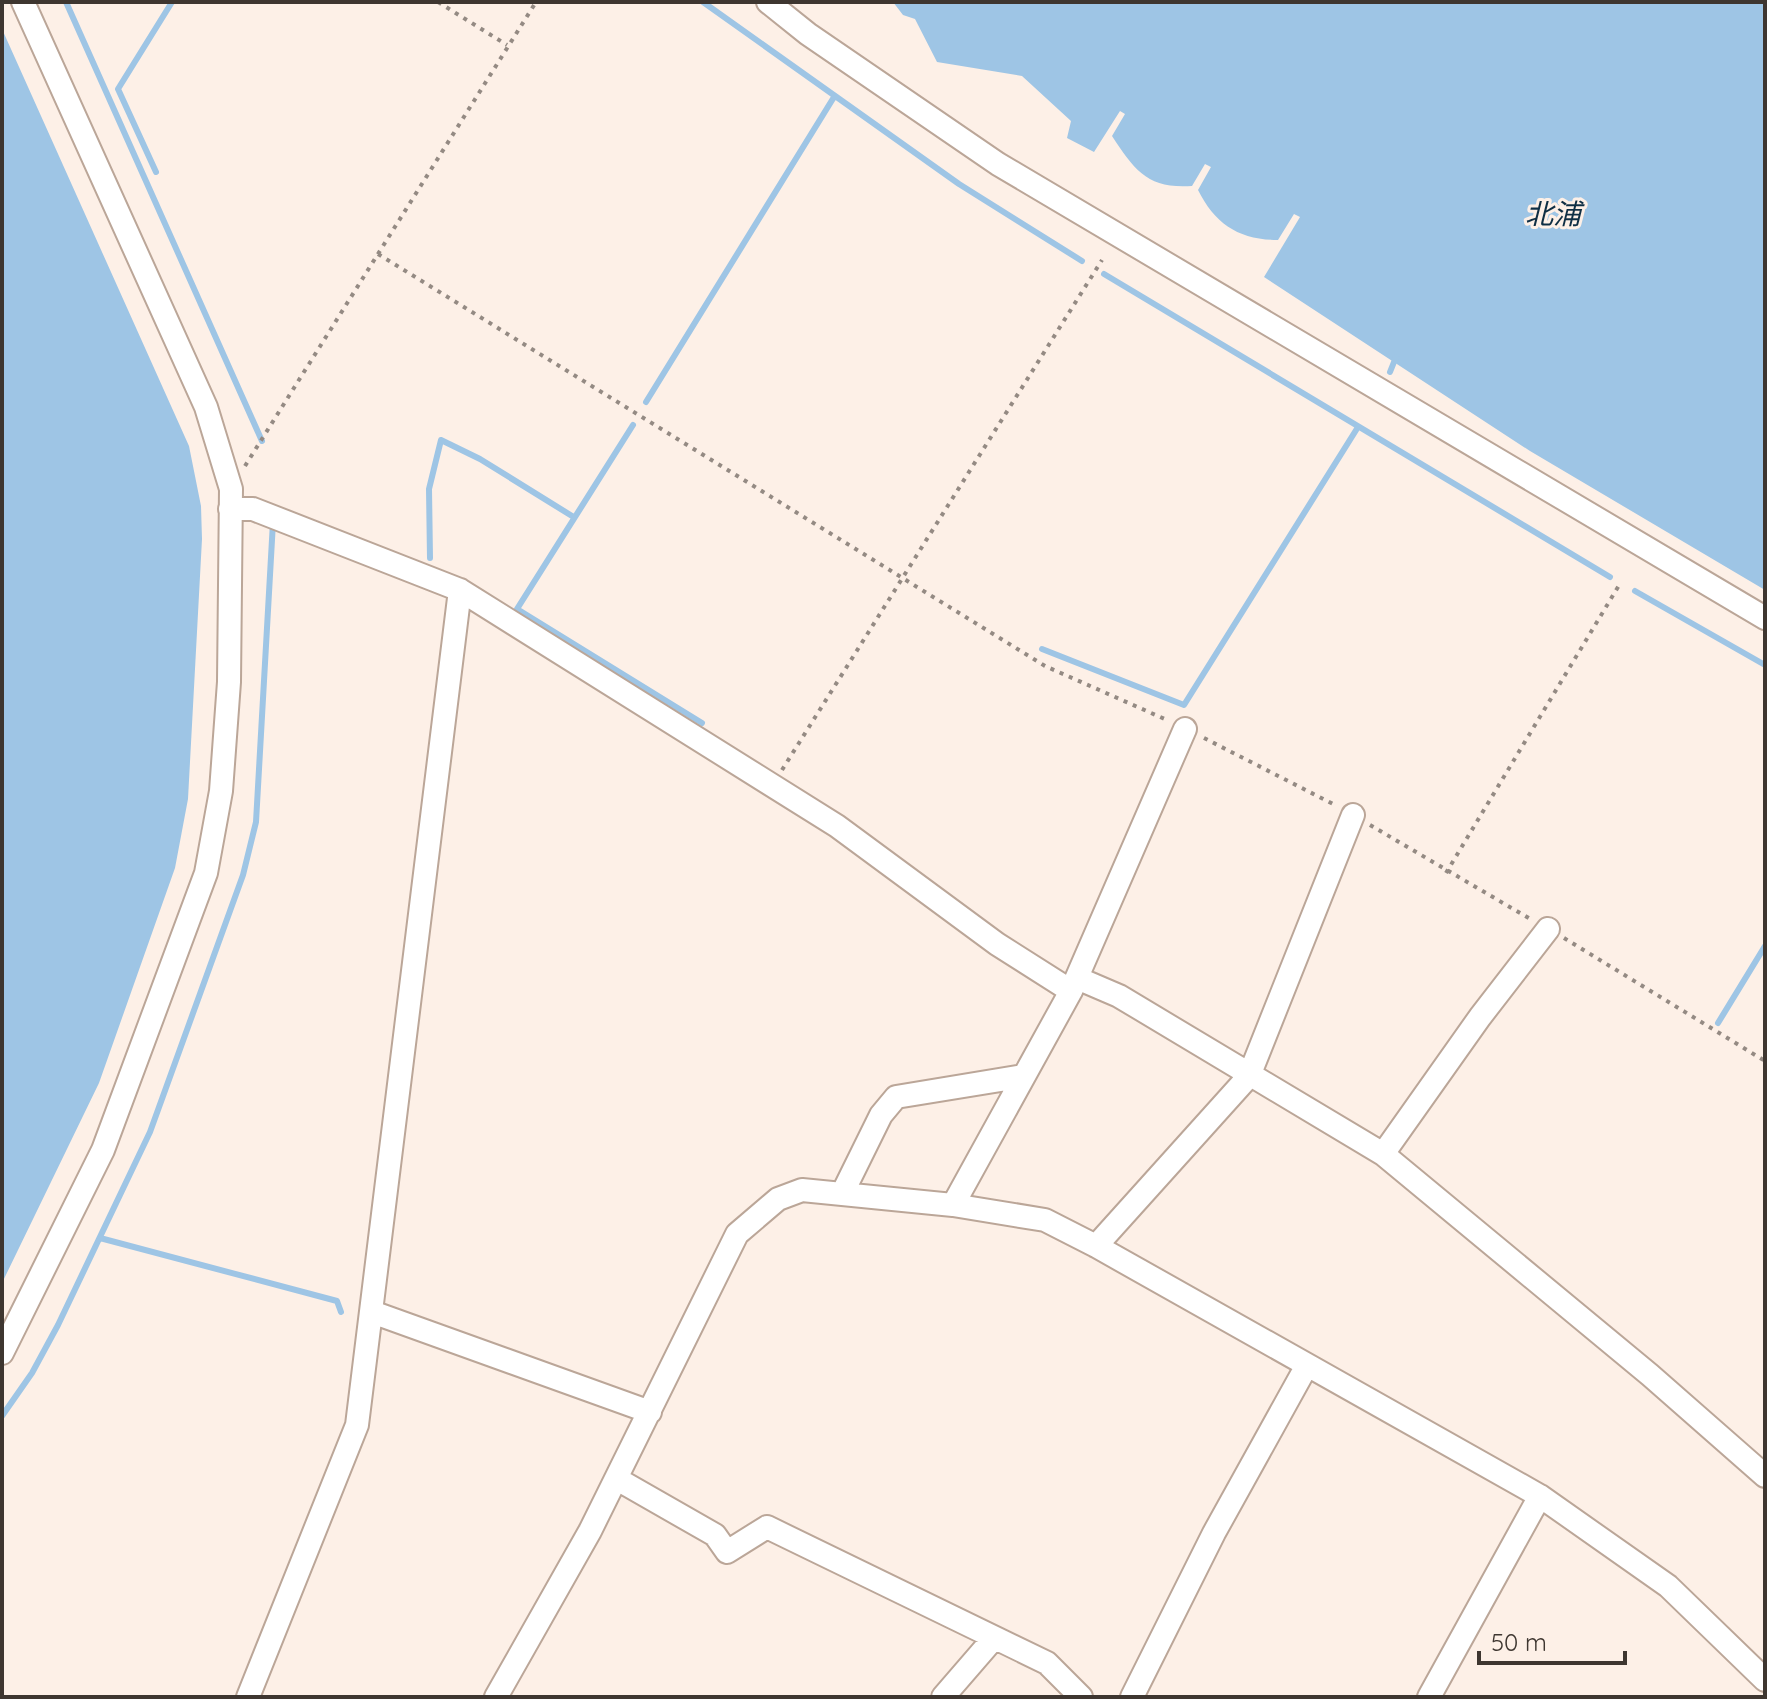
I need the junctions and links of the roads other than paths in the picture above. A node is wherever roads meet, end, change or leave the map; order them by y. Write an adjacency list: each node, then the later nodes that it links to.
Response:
1 (23, 2): 3 (street)
2 (768, 2): 5 (street)
3 (230, 499): 4 (street); 17 (street)
4 (460, 590): 9 (street); 16 (street)
5 (1765, 618)
6 (1185, 729): 9 (street)
7 (1353, 815): 11 (street)
8 (1548, 929): 12 (street)
9 (1074, 984): 10 (street); 11 (street)
10 (1024, 1076): 13 (street); 14 (street)
11 (1249, 1076): 12 (street); 15 (street)
12 (1383, 1154): 20 (street)
13 (843, 1192): 14 (street); 19 (street)
14 (953, 1205): 15 (street)
15 (1096, 1246): 18 (street)
16 (372, 1312): 19 (street); 25 (street)
17 (2, 1353)
18 (1306, 1367): 22 (street); 29 (street)
19 (650, 1412): 21 (street)
20 (1765, 1476)
21 (617, 1479): 23 (street); 26 (street)
22 (1540, 1496): 24 (street); 30 (street)
23 (994, 1638): 27 (street); 28 (street)
24 (1765, 1680)
25 (248, 1697)
26 (496, 1697)
27 (943, 1697)
28 (1081, 1697)
29 (1132, 1697)
30 (1429, 1697)

